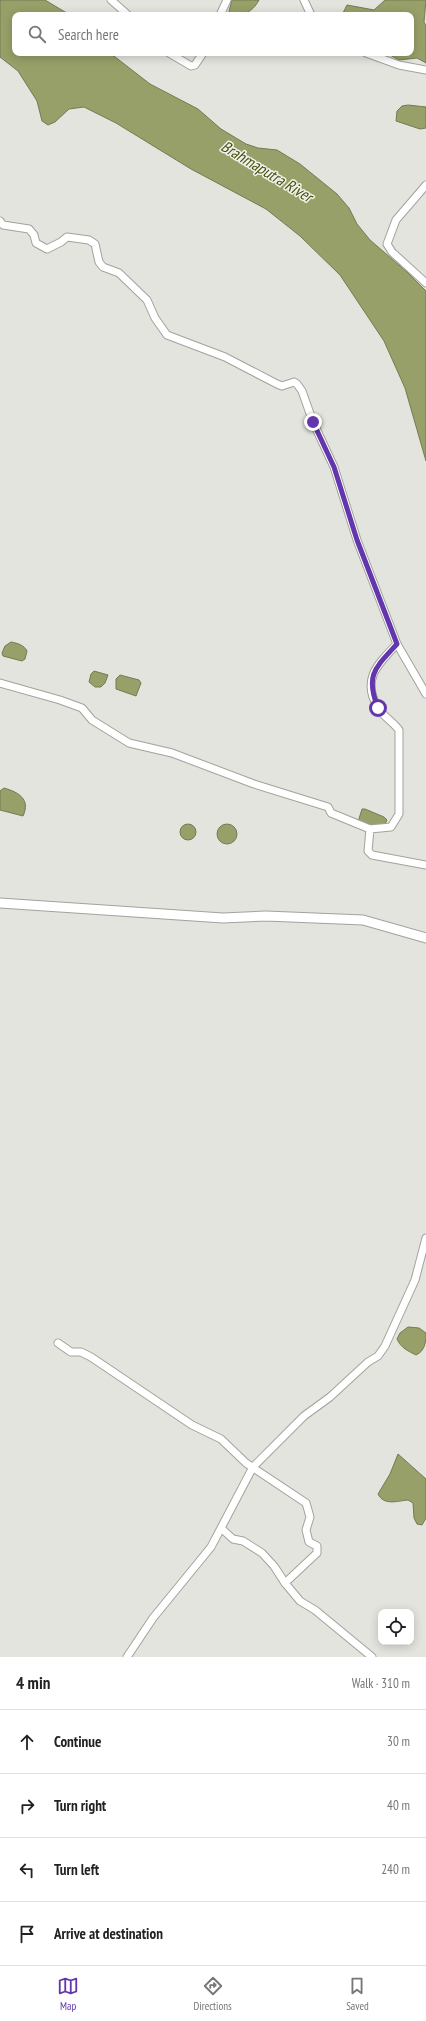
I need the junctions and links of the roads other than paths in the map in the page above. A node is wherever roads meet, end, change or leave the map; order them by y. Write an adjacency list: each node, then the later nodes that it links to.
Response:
1 (111, 0): 4 (street)
2 (227, 0): 5 (street)
3 (304, 0): 6 (street)
4 (125, 12)
5 (221, 12)
6 (310, 12)
7 (174, 56): 8 (street)
8 (201, 56)
9 (374, 56): 10 (street)
10 (426, 70)
11 (426, 185): 13 (street)
12 (0, 220): 14 (street)
13 (426, 283)
14 (397, 644): 16 (street); 17 (street)
15 (0, 683): 17 (street)
16 (426, 694)
17 (370, 829): 18 (street)
18 (426, 865)
19 (0, 903): 20 (street)
20 (426, 938)
21 (426, 1238): 23 (street)
22 (58, 1343): 23 (street)
23 (253, 1467): 24 (street); 25 (street)
24 (222, 1529): 25 (street); 26 (street)
25 (285, 1583): 27 (street)
26 (127, 1657)
27 (372, 1657)

